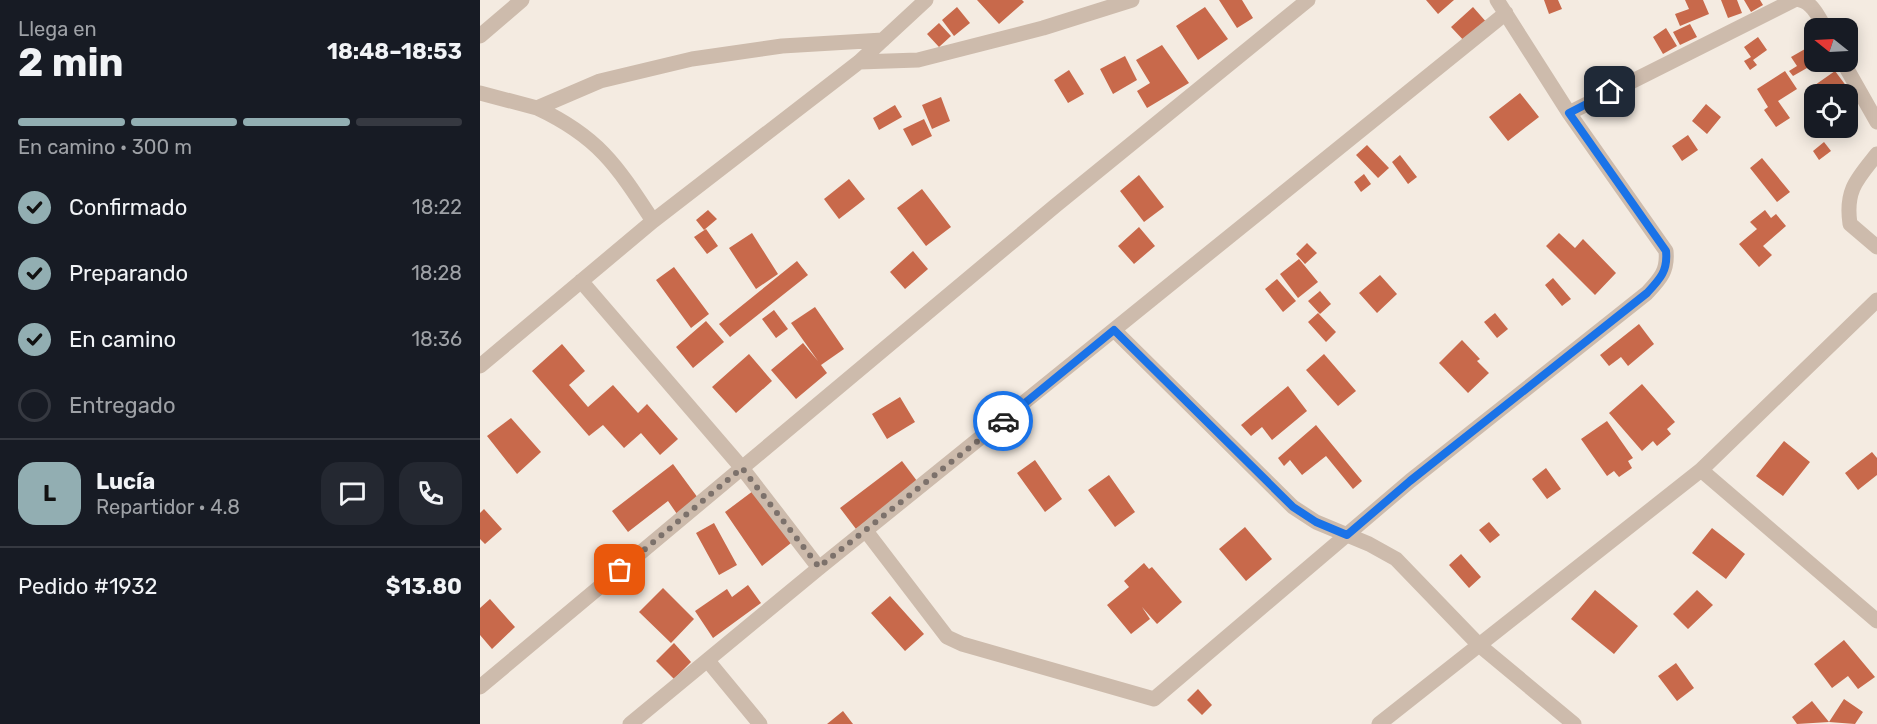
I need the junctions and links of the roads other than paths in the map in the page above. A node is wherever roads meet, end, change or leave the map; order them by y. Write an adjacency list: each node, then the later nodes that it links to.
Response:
1 (522, 0): 10 (street)
2 (926, 0): 11 (street)
3 (1132, 0): 12 (street)
4 (1308, 0): 25 (street)
5 (1497, 0): 8 (street)
6 (1794, 0): 16 (street)
7 (1800, 0): 9 (street)
8 (1506, 13): 16 (street); 23 (street)
9 (1819, 18)
10 (480, 36)
11 (883, 40): 12 (street); 15 (street)
12 (859, 62): 19 (street)
13 (1850, 72): 17 (street)
14 (480, 93): 15 (street)
15 (537, 108): 19 (street)
16 (1569, 113): 28 (street)
17 (1877, 122)
18 (1877, 154): 20 (street)
19 (653, 221): 21 (street)
20 (1877, 247)
21 (581, 281): 24 (street); 25 (street)
22 (1877, 300): 26 (street)
23 (1114, 330): 27 (street); 28 (street)
24 (480, 366)
25 (742, 468): 29 (street); 33 (street)
26 (1701, 470): 30 (street); 31 (street)
27 (866, 531): 28 (street); 29 (street)
28 (1347, 535): 31 (street)
29 (819, 567): 32 (street)
30 (1877, 621)
31 (1479, 645): 36 (street); 37 (street)
32 (708, 661): 34 (street); 35 (street)
33 (480, 687)
34 (630, 724)
35 (760, 724)
36 (1379, 724)
37 (1574, 724)

